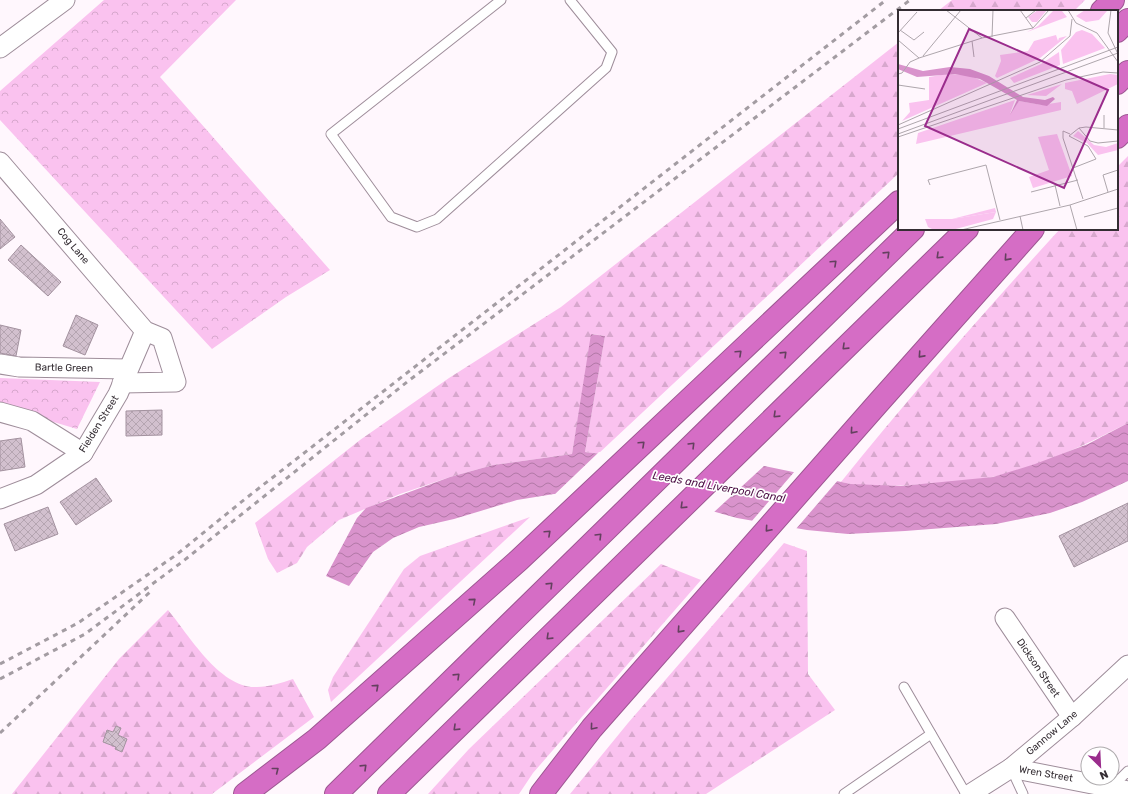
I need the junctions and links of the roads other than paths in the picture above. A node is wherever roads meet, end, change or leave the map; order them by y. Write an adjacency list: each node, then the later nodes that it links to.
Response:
1 (65, 0): 8 (street)
2 (501, 0): 3 (lane)
3 (570, 0)
4 (1113, 0): 5 (highway)
5 (1103, 10)
6 (1128, 20): 7 (highway)
7 (1118, 30)
8 (0, 48)
9 (1128, 72): 10 (highway)
10 (1118, 82)
11 (1128, 126): 12 (highway)
12 (1118, 136)
13 (1, 164): 18 (street, Cog Lane)
14 (898, 203): 32 (highway, one-way to 14)
15 (912, 230): 33 (highway, one-way to 15)
16 (966, 230): 34 (highway, one-way to 34)
17 (1032, 230): 35 (highway, one-way to 35)
18 (144, 331): 20 (street, Fielden Street); 20 (street, Bartle Green)
19 (0, 364): 20 (street, Bartle Green)
20 (125, 376): 22 (street, Fielden Street)
21 (0, 412): 22 (street)
22 (83, 453): 23 (street, Fielden Street)
23 (0, 499)
24 (1005, 618): 27 (street, Dickson Street)
25 (1128, 665): 27 (street, Gannow Lane)
26 (904, 687): 28 (lane)
27 (1072, 717): 29 (street, Gannow Lane)
28 (931, 734): 36 (lane); 37 (lane)
29 (1010, 768): 31 (street, Wren Street); 38 (street, Gannow Lane); 39 (lane)
30 (1128, 771): 31 (lane)
31 (1120, 788)
32 (245, 794)
33 (336, 794)
34 (389, 794)
35 (541, 794)
36 (844, 794)
37 (966, 794)
38 (970, 794)
39 (1023, 794)

